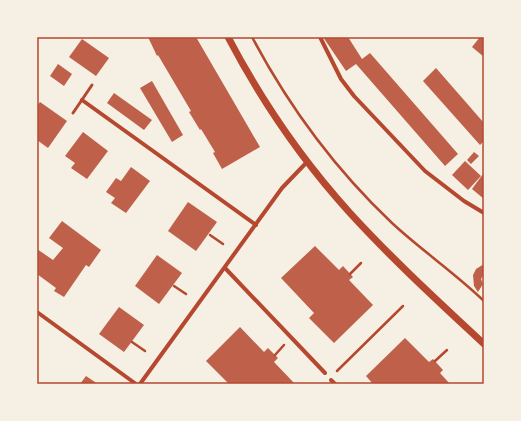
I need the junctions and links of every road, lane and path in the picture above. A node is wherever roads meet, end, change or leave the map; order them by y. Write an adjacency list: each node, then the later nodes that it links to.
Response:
1 (228, 37): 7 (street)
2 (252, 37): 17 (path)
3 (320, 37): 8 (street)
4 (92, 86): 5 (lane)
5 (82, 100): 6 (lane); 9 (street)
6 (72, 113)
7 (308, 161): 9 (street); 21 (street)
8 (484, 213)
9 (256, 225): 13 (street)
10 (210, 235): 11 (path)
11 (223, 244)
12 (361, 263): 14 (path)
13 (225, 268): 27 (street); 30 (street)
14 (350, 274)
15 (174, 286): 16 (path)
16 (186, 294)
17 (484, 301)
18 (403, 306): 28 (path)
19 (37, 312): 29 (street)
20 (132, 342): 24 (path)
21 (484, 344)
22 (285, 345): 25 (path)
23 (447, 350): 26 (path)
24 (145, 351)
25 (274, 355)
26 (435, 361)
27 (324, 373): 28 (lane)
28 (330, 379): 31 (street)
29 (136, 384)
30 (140, 384)
31 (335, 384)

